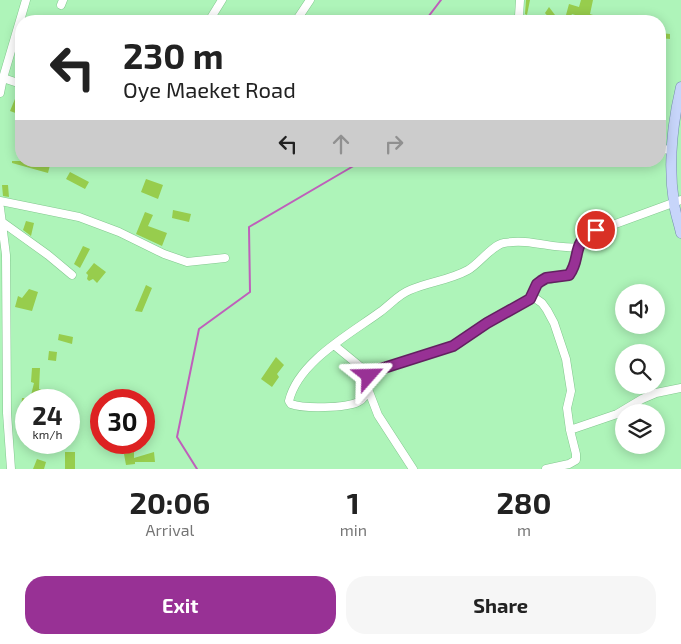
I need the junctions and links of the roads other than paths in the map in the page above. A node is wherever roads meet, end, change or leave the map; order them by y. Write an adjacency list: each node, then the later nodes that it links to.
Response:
1 (26, 0): 5 (street)
2 (222, 0): 6 (street)
3 (310, 0): 7 (street)
4 (520, 0): 8 (street)
5 (22, 15)
6 (213, 15)
7 (300, 15)
8 (519, 15)
9 (15, 37): 10 (street)
10 (3, 78): 11 (street); 13 (street)
11 (15, 82)
12 (681, 87): 15 (main road)
13 (0, 93)
14 (666, 149): 15 (street)
15 (671, 149): 17 (main road)
16 (0, 201): 22 (street)
17 (677, 202): 20 (main road); 21 (street)
18 (0, 209): 19 (street)
19 (2, 222): 23 (street); 29 (street)
20 (681, 233)
21 (579, 246): 24 (street); 25 (street)
22 (225, 258)
23 (72, 275)
24 (532, 296): 26 (street); 30 (street)
25 (334, 345): 26 (street); 28 (street)
26 (368, 373): 28 (street)
27 (681, 388): 30 (street)
28 (368, 389): 33 (street)
29 (4, 413): 32 (street)
30 (570, 430): 31 (street)
31 (576, 460): 34 (street); 35 (street)
32 (10, 469)
33 (413, 469)
34 (546, 469)
35 (578, 469)

